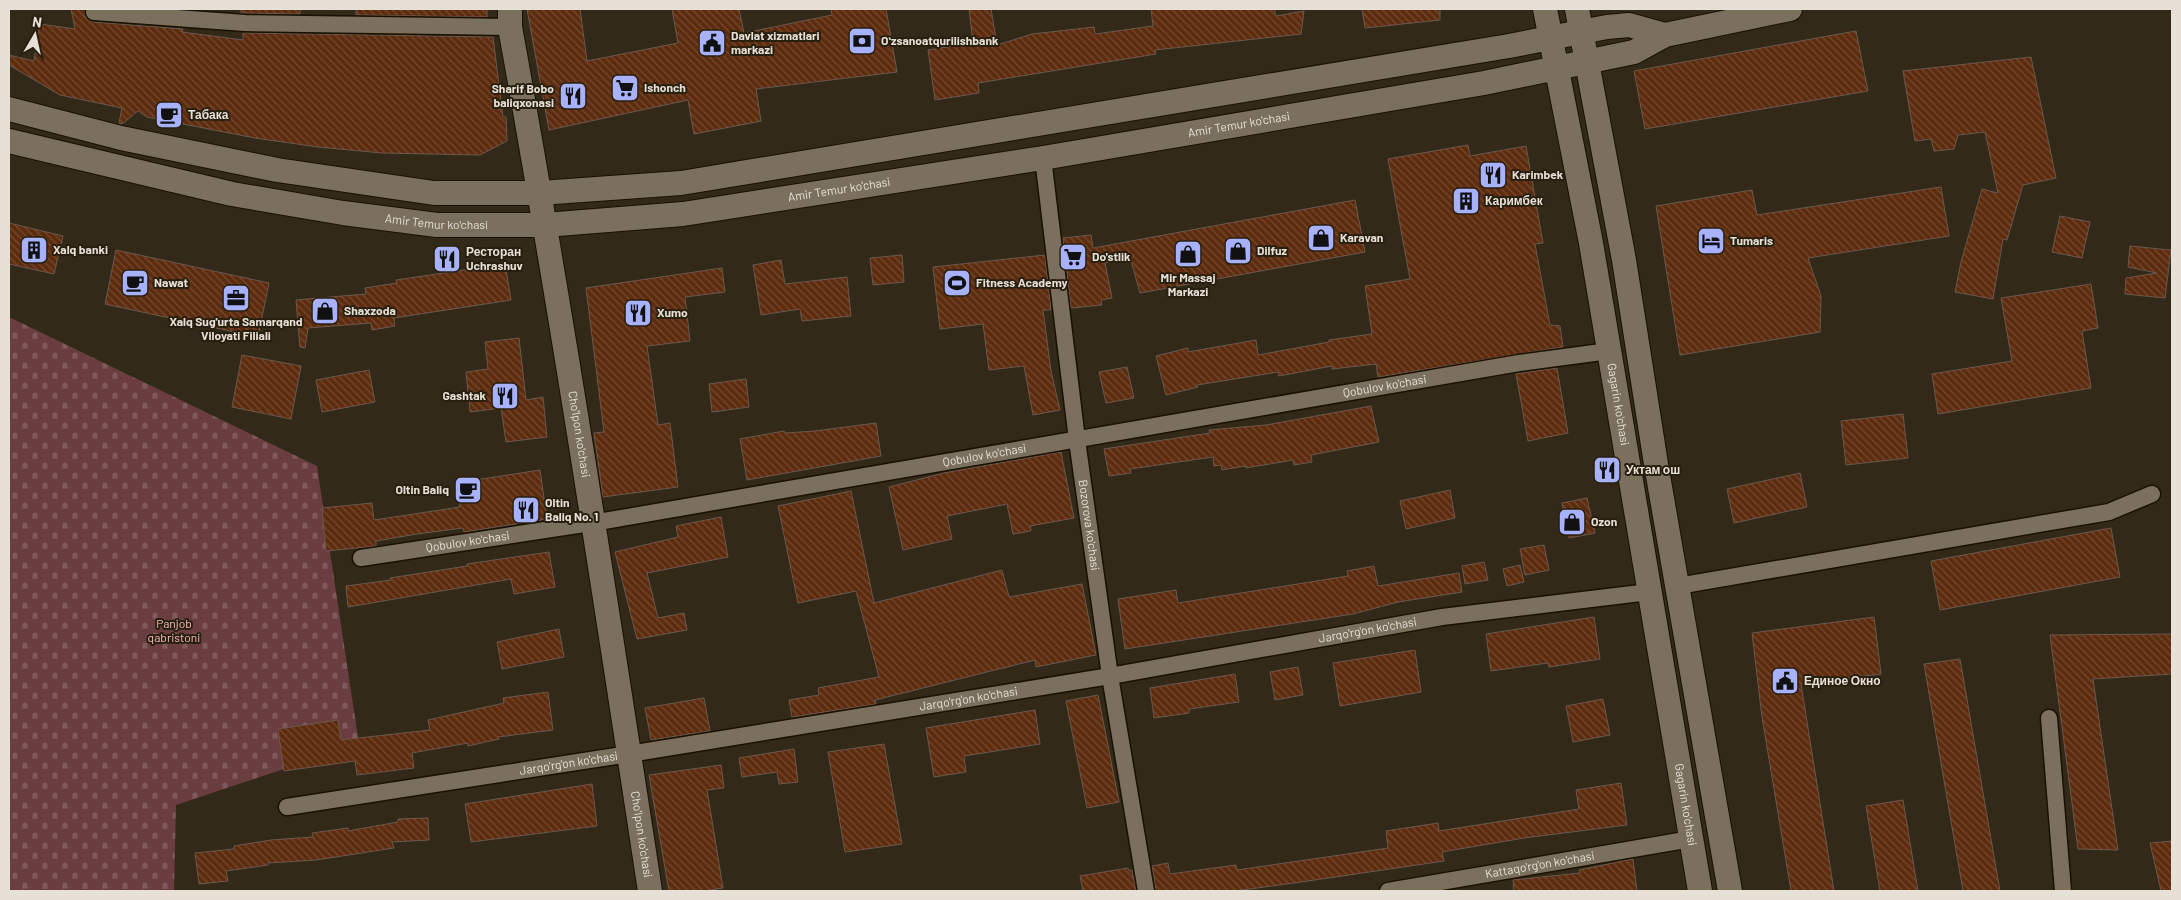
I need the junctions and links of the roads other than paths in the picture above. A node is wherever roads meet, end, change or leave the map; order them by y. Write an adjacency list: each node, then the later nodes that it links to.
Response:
1 (1545, 9): 8 (main road, Gagarin ko'chasi)
2 (1790, 9): 7 (main road, Amir Temur ko'chasi)
3 (94, 12): 4 (street)
4 (233, 15): 5 (street)
5 (510, 18): 14 (main road, Cho'lpon ko'chasi)
6 (1579, 20): 7 (main road, Amir Temur ko'chasi); 8 (main road, Amir Temur ko'chasi); 9 (main road)
7 (1665, 35): 9 (main road, Amir Temur ko'chasi)
8 (1550, 38): 10 (main road, Gagarin ko'chasi); 14 (main road, Amir Temur ko'chasi)
9 (1587, 62): 10 (main road, Amir Temur ko'chasi); 21 (main road)
10 (1556, 70): 13 (main road, Amir Temur ko'chasi); 16 (main road, Gagarin ko'chasi)
11 (9, 110): 14 (main road, Amir Temur ko'chasi)
12 (9, 142): 15 (main road, Amir Temur ko'chasi)
13 (1043, 158): 15 (main road, Amir Temur ko'chasi); 17 (street, Bozorova ko'chasi)
14 (540, 194): 15 (main road, Cho'lpon ko'chasi)
15 (545, 226): 19 (main road, Cho'lpon ko'chasi)
16 (1609, 351): 17 (street, Qobulov ko'chasi); 22 (main road, Gagarin ko'chasi)
17 (1077, 440): 19 (street, Qobulov ko'chasi); 23 (street, Bozorova ko'chasi)
18 (2152, 494): 21 (street)
19 (594, 522): 20 (street, Qobulov ko'chasi); 25 (main road, Cho'lpon ko'chasi)
20 (361, 558)
21 (1678, 586): 32 (main road)
22 (1649, 592): 23 (street, Jarqo'rg'on ko'chasi); 27 (main road, Gagarin ko'chasi)
23 (1110, 676): 25 (street, Jarqo'rg'on ko'chasi); 29 (street, Bozorova ko'chasi)
24 (2049, 718): 33 (street)
25 (629, 754): 26 (street, Jarqo'rg'on ko'chasi); 28 (main road, Cho'lpon ko'chasi)
26 (287, 807)
27 (1691, 839): 30 (street, Kattaqo'rg'on ko'chasi); 31 (main road, Gagarin ko'chasi)
28 (650, 891)
29 (1146, 891)
30 (1388, 891)
31 (1700, 891)
32 (1730, 891)
33 (2063, 891)

